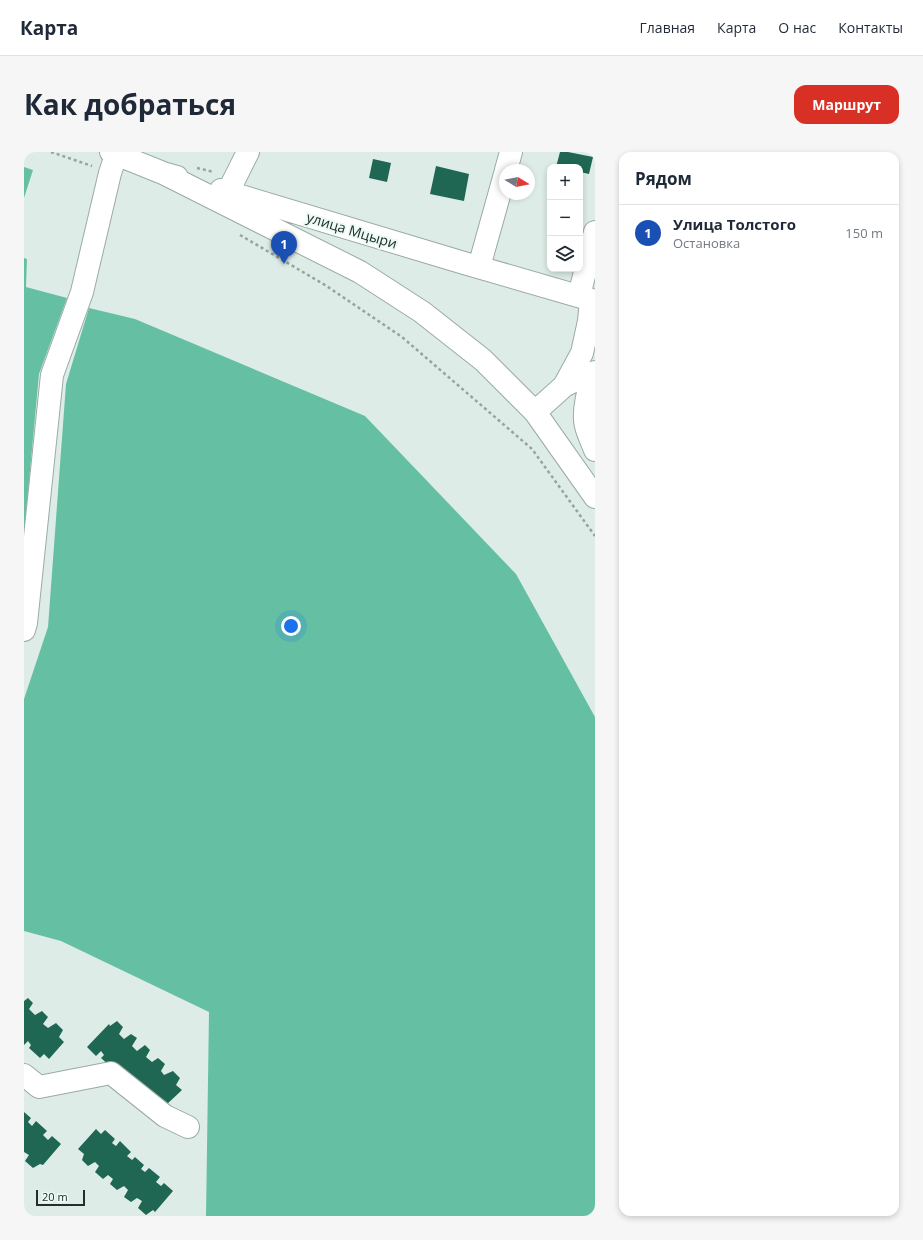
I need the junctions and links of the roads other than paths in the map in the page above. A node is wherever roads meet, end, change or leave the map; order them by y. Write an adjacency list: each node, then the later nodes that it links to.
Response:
1 (248, 152): 6 (street)
2 (511, 152): 4 (street)
3 (114, 158): 5 (street, улица Мцыри); 17 (street)
4 (508, 164)
5 (163, 173): 6 (street, улица Мцыри); 14 (street)
6 (228, 192): 9 (street, улица Мцыри)
7 (507, 200): 9 (street)
8 (595, 232): 10 (street)
9 (479, 267): 10 (street, улица Мцыри)
10 (588, 299): 13 (street)
11 (595, 365): 13 (street)
12 (595, 372): 15 (street)
13 (564, 386): 14 (street)
14 (535, 412): 16 (street)
15 (595, 450)
16 (595, 497)
17 (24, 630)
18 (24, 1075): 19 (street)
19 (188, 1127)

